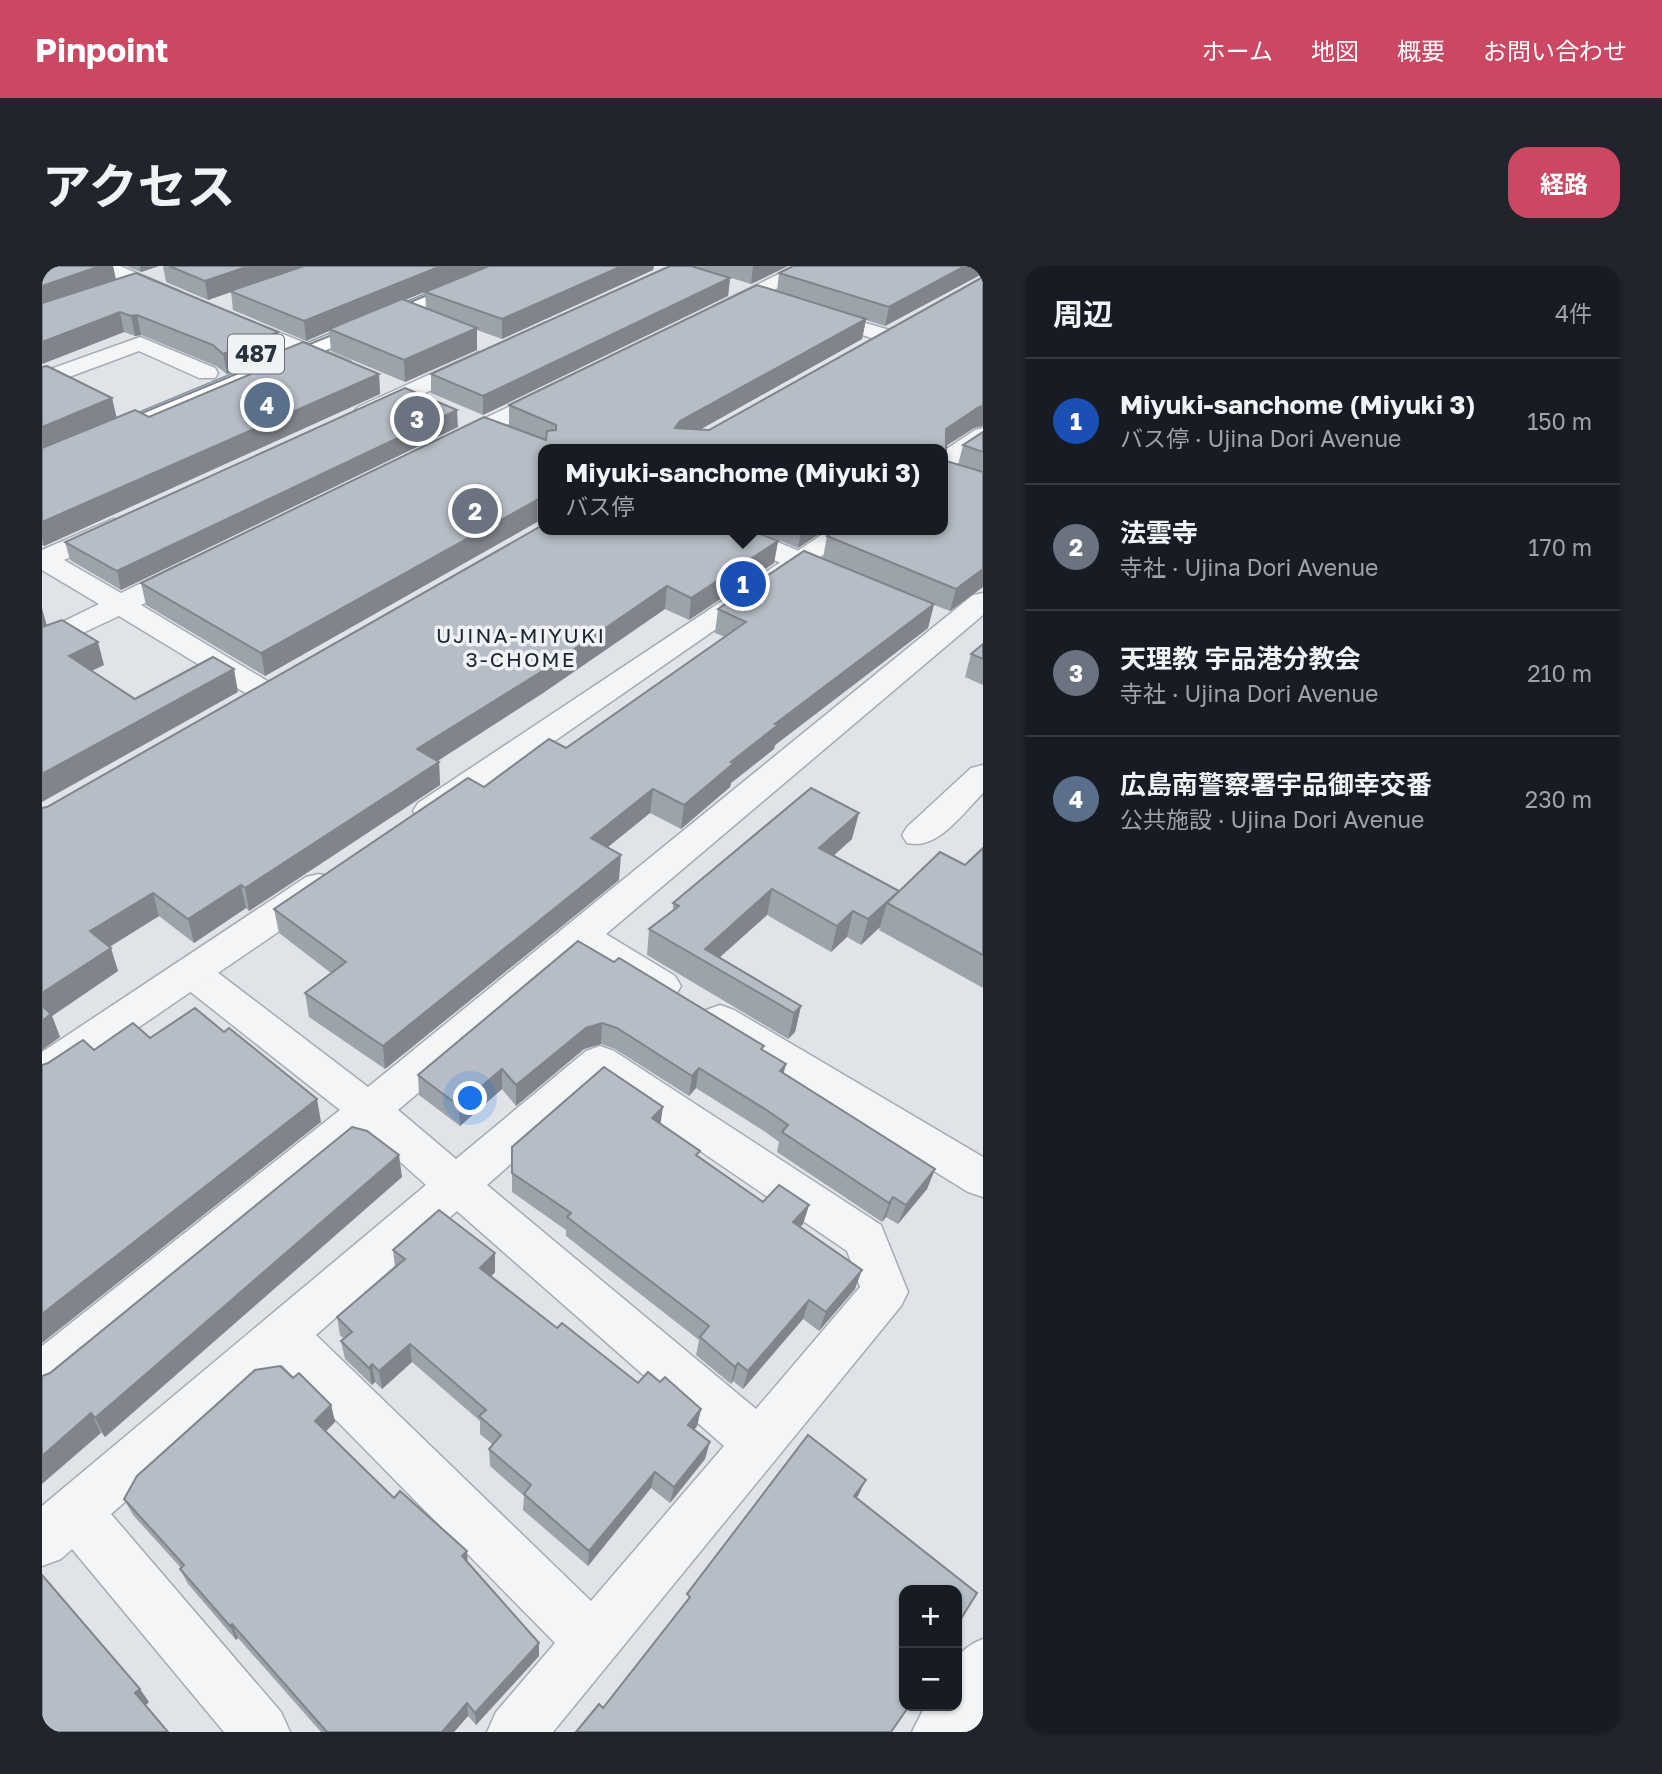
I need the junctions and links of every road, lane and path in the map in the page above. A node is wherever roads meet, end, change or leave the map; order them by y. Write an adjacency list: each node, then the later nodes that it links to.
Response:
1 (103, 266): 6 (street)
2 (468, 266): 18 (highway, 487)
3 (511, 266): 12 (highway, 487)
4 (810, 266): 9 (street)
5 (174, 270): 6 (street)
6 (140, 282): 8 (street); 11 (street)
7 (727, 286): 9 (street)
8 (115, 291)
9 (753, 294): 13 (street); 16 (street)
10 (233, 300): 11 (street)
11 (202, 308): 18 (street)
12 (402, 312): 15 (street); 18 (highway, 487)
13 (704, 318)
14 (907, 324): 16 (street)
15 (437, 325)
16 (885, 336): 19 (street)
17 (476, 339): 25 (street)
18 (297, 346): 20 (highway, 487); 21 (street); 33 (highway, 487)
19 (862, 350)
20 (207, 373): 23 (street); 31 (highway, 487)
21 (357, 373)
22 (582, 379): 28 (street)
23 (42, 380)
24 (381, 383): 25 (street)
25 (406, 394): 26 (street); 27 (street)
26 (428, 403)
27 (344, 422)
28 (473, 422): 30 (street); 32 (street)
29 (983, 435): 34 (street)
30 (508, 437)
31 (42, 440)
32 (422, 458)
33 (42, 462)
34 (949, 471)
35 (131, 519): 38 (street)
36 (738, 535): 39 (street)
37 (839, 535): 39 (street)
38 (43, 559): 43 (street)
39 (800, 561): 41 (street); 47 (street)
40 (208, 562): 43 (street)
41 (867, 589)
42 (983, 601): 50 (street)
43 (120, 604): 44 (street); 45 (street)
44 (42, 643)
45 (263, 691)
46 (983, 775): 48 (street)
47 (410, 825)
48 (919, 835)
49 (341, 871): 51 (street)
50 (580, 936): 53 (street); 54 (street)
51 (191, 972): 52 (street); 53 (street)
52 (42, 1073)
53 (369, 1111): 55 (street); 57 (street)
54 (983, 1179)
55 (455, 1184): 56 (street); 58 (street); 58 (street)
56 (282, 1333): 59 (street); 60 (street)
57 (42, 1375)
58 (759, 1444): 60 (street)
59 (58, 1526): 62 (street)
60 (593, 1641): 63 (street)
61 (983, 1667): 64 (street)
62 (261, 1732)
63 (516, 1732)
64 (941, 1732)

